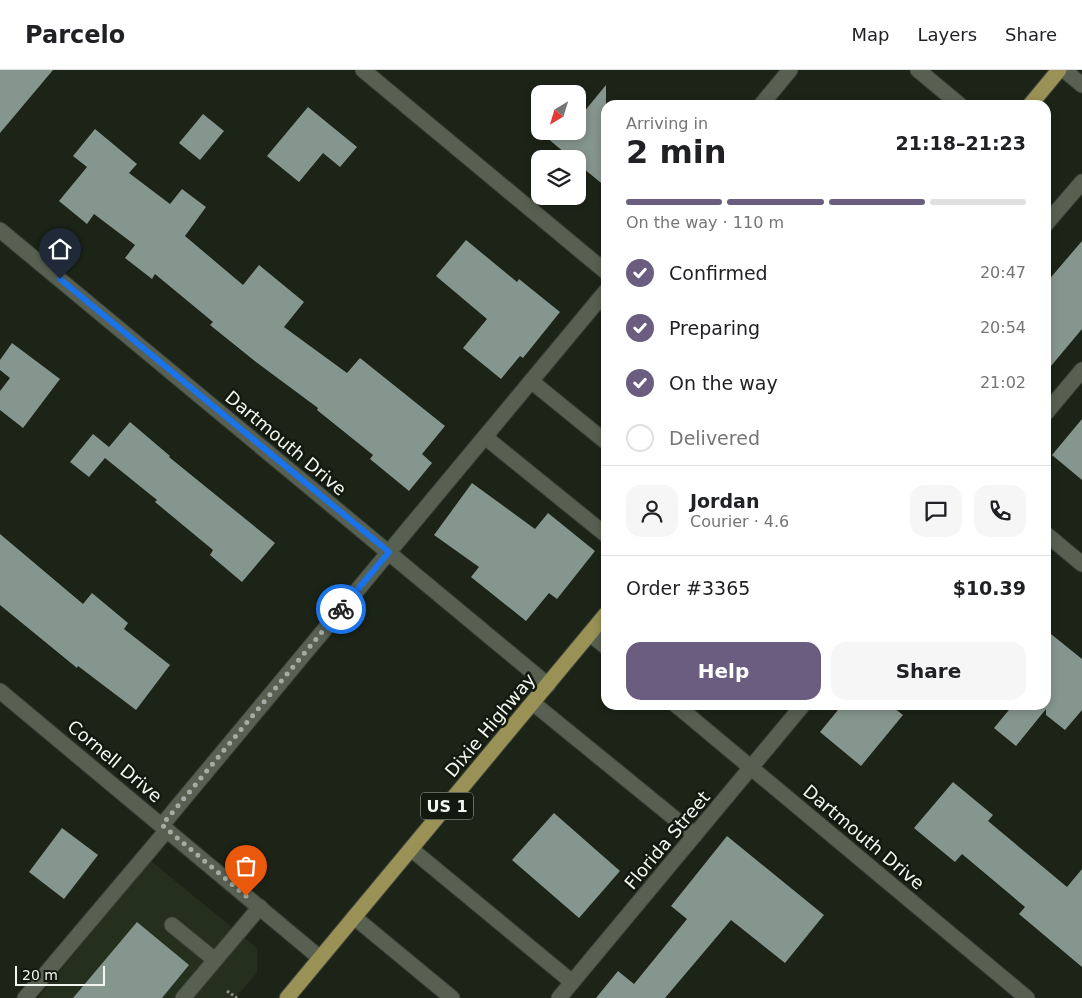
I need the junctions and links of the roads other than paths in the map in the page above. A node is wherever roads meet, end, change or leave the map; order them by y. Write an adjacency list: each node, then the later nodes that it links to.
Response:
1 (363, 70): 13 (street)
2 (790, 70): 7 (street)
3 (918, 70): 8 (street)
4 (1059, 70): 9 (main road)
5 (1064, 70): 6 (street)
6 (1082, 85)
7 (765, 100)
8 (954, 100)
9 (1034, 100)
10 (1082, 182): 11 (street)
11 (1051, 218)
12 (0, 230): 22 (street, Dartmouth Drive)
13 (601, 268)
14 (601, 297): 16 (street)
15 (1082, 370): 17 (street)
16 (532, 381): 18 (street); 19 (street)
17 (1051, 407)
18 (485, 438): 20 (street); 22 (street)
19 (601, 438)
20 (601, 531)
21 (1051, 538): 23 (street)
22 (389, 552): 27 (street, Dartmouth Drive); 33 (street)
23 (1082, 564)
24 (601, 620): 25 (main road, Dixie Highway / US 1)
25 (590, 634): 26 (street); 27 (main road, Dixie Highway / US 1)
26 (601, 643)
27 (548, 685): 29 (main road, Dixie Highway / US 1)
28 (0, 691): 33 (street, Cornell Drive)
29 (533, 703): 34 (street); 35 (main road, Dixie Highway / US 1)
30 (682, 710): 32 (street, Dartmouth Drive)
31 (800, 710): 32 (street, Florida Street)
32 (751, 768): 34 (street, Florida Street); 47 (street, Dartmouth Drive)
33 (165, 827): 36 (street, Cornell Drive); 42 (street)
34 (695, 835): 41 (street, Florida Street)
35 (411, 849): 37 (main road, Dixie Highway / US 1); 41 (street)
36 (260, 907): 39 (street, Cornell Drive); 40 (street)
37 (354, 917): 39 (main road, Dixie Highway / US 1); 45 (street)
38 (172, 925): 40 (street)
39 (320, 958): 44 (main road, Dixie Highway / US 1)
40 (215, 960): 43 (street)
41 (572, 982): 46 (street, Florida Street)
42 (25, 998)
43 (183, 998)
44 (287, 998)
45 (452, 998)
46 (559, 998)
47 (1027, 998)

